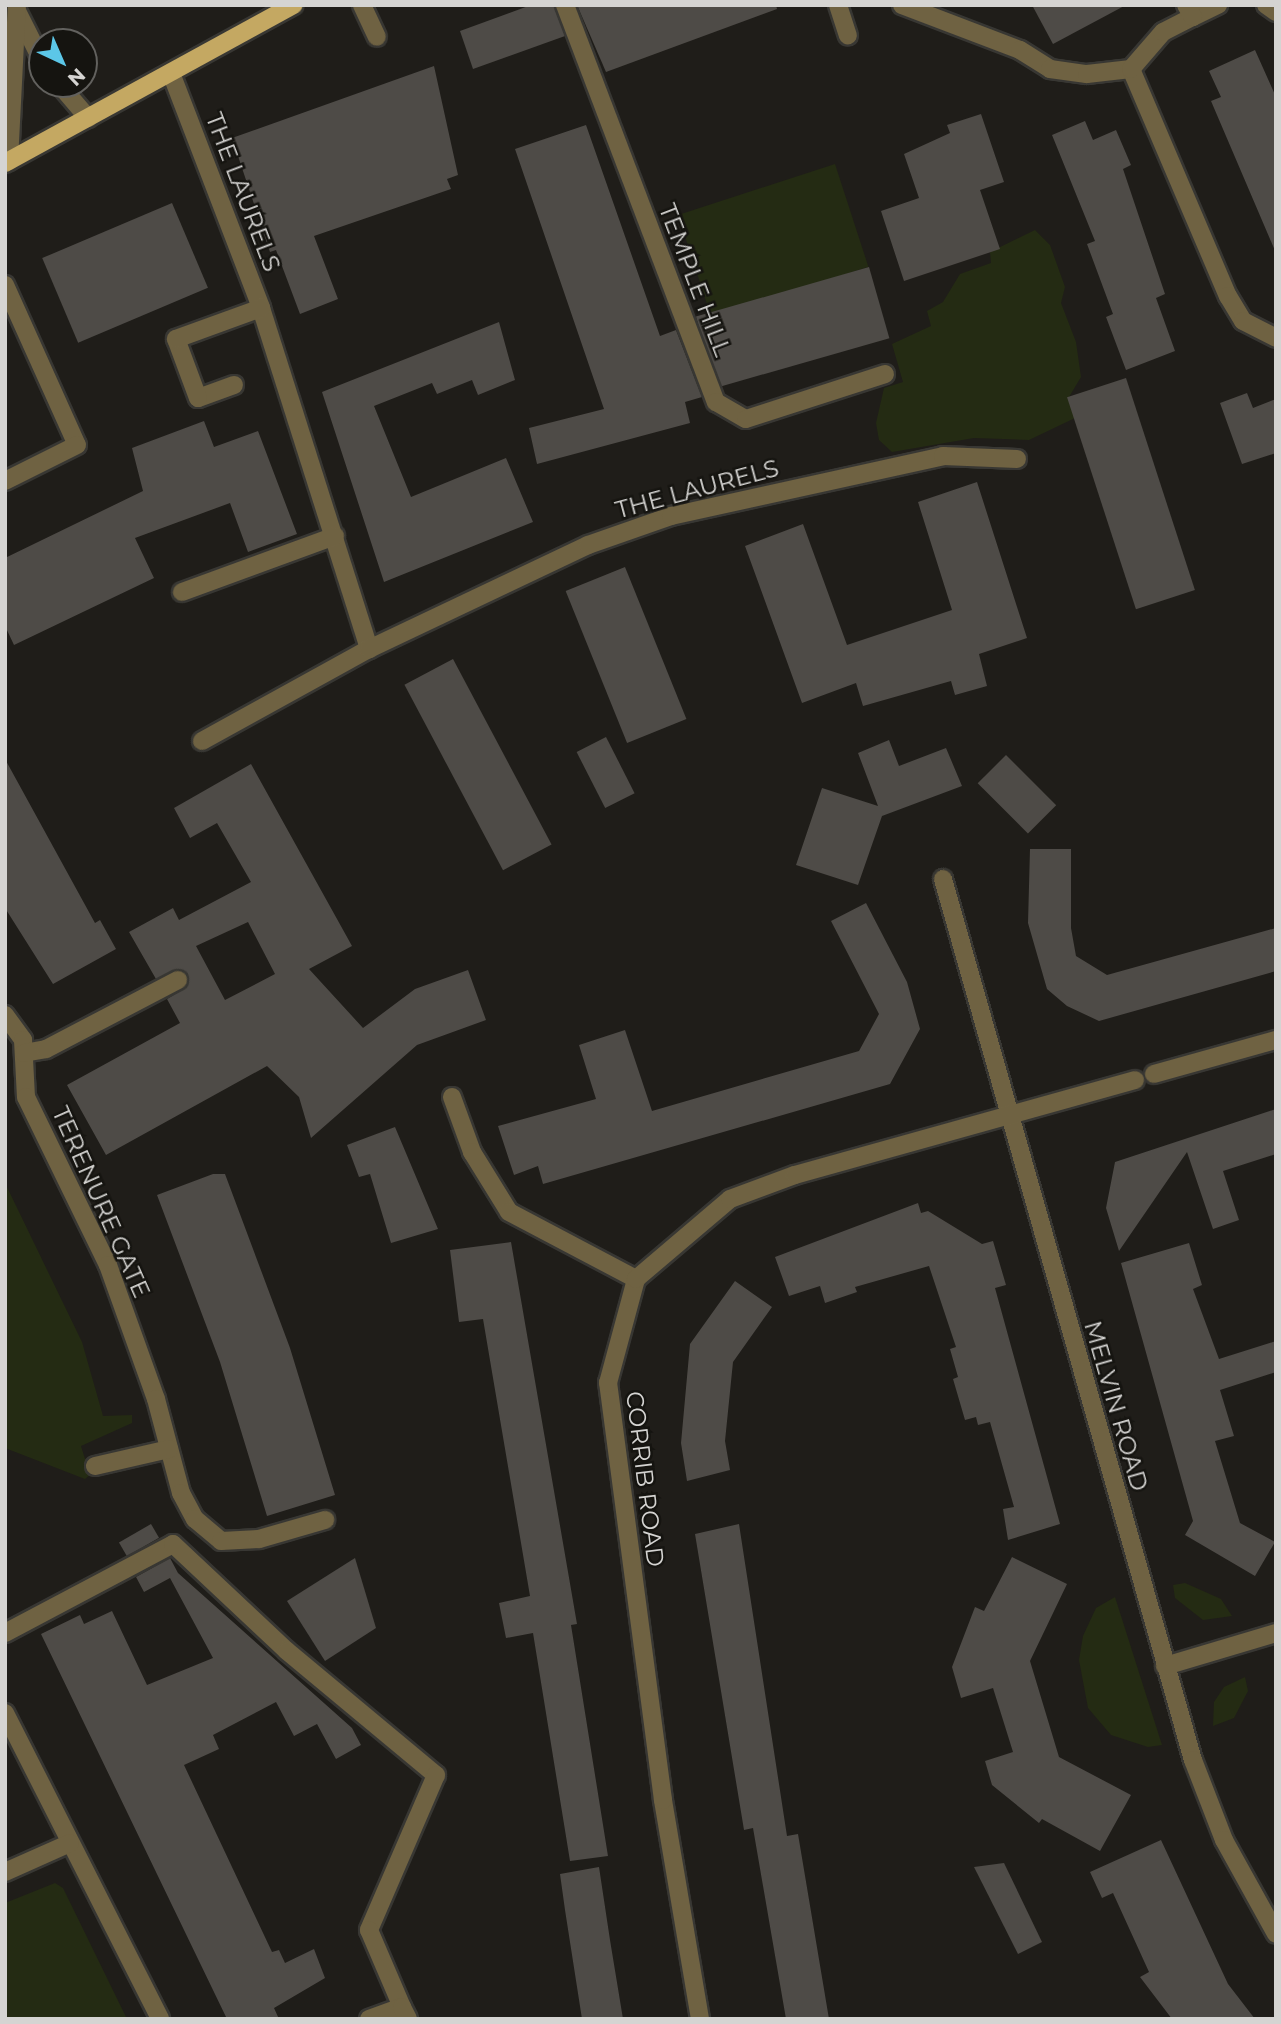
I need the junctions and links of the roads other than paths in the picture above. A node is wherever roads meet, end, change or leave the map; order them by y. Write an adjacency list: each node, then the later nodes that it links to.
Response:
1 (294, 5): 15 (main road)
2 (362, 5): 13 (street)
3 (565, 5): 22 (street, TEMPLE HILL)
4 (838, 5): 12 (street)
5 (902, 5): 14 (street)
6 (1219, 5): 9 (street)
7 (1266, 5): 10 (street)
8 (17, 8): 11 (street); 18 (street)
9 (1190, 11): 14 (street)
10 (1276, 12)
11 (28, 31)
12 (848, 35)
13 (377, 37)
14 (1131, 69): 21 (street)
15 (171, 73): 17 (main road); 20 (street, THE LAURELS)
16 (72, 98): 17 (street)
17 (88, 118): 18 (main road)
18 (7, 162)
19 (5, 285): 25 (street)
20 (261, 308): 23 (street); 26 (street, THE LAURELS)
21 (1276, 338)
22 (885, 374)
23 (234, 385)
24 (1017, 460): 28 (street, THE LAURELS)
25 (5, 481)
26 (335, 536): 27 (street); 28 (street, THE LAURELS)
27 (182, 592)
28 (369, 649): 29 (street, THE LAURELS)
29 (202, 741)
30 (943, 879): 38 (street, MELVIN ROAD)
31 (178, 980): 34 (street)
32 (5, 1015): 34 (street, TERENURE GATE)
33 (1276, 1040): 35 (street)
34 (24, 1054): 40 (street, TERENURE GATE)
35 (1154, 1074)
36 (1135, 1080): 38 (street)
37 (452, 1097): 39 (street)
38 (1011, 1118): 39 (street); 45 (street, MELVIN ROAD)
39 (636, 1279): 53 (street, CORRIB ROAD)
40 (169, 1449): 41 (street); 42 (street, TERENURE GATE)
41 (95, 1466)
42 (326, 1520)
43 (5, 1633): 50 (street)
44 (1276, 1633): 45 (street)
45 (1165, 1666): 49 (street, MELVIN ROAD)
46 (5, 1713): 47 (street)
47 (71, 1843): 48 (street); 51 (street)
48 (5, 1872)
49 (1276, 1934)
50 (405, 2013): 52 (street)
51 (160, 2019)
52 (369, 2019)
53 (700, 2019)

